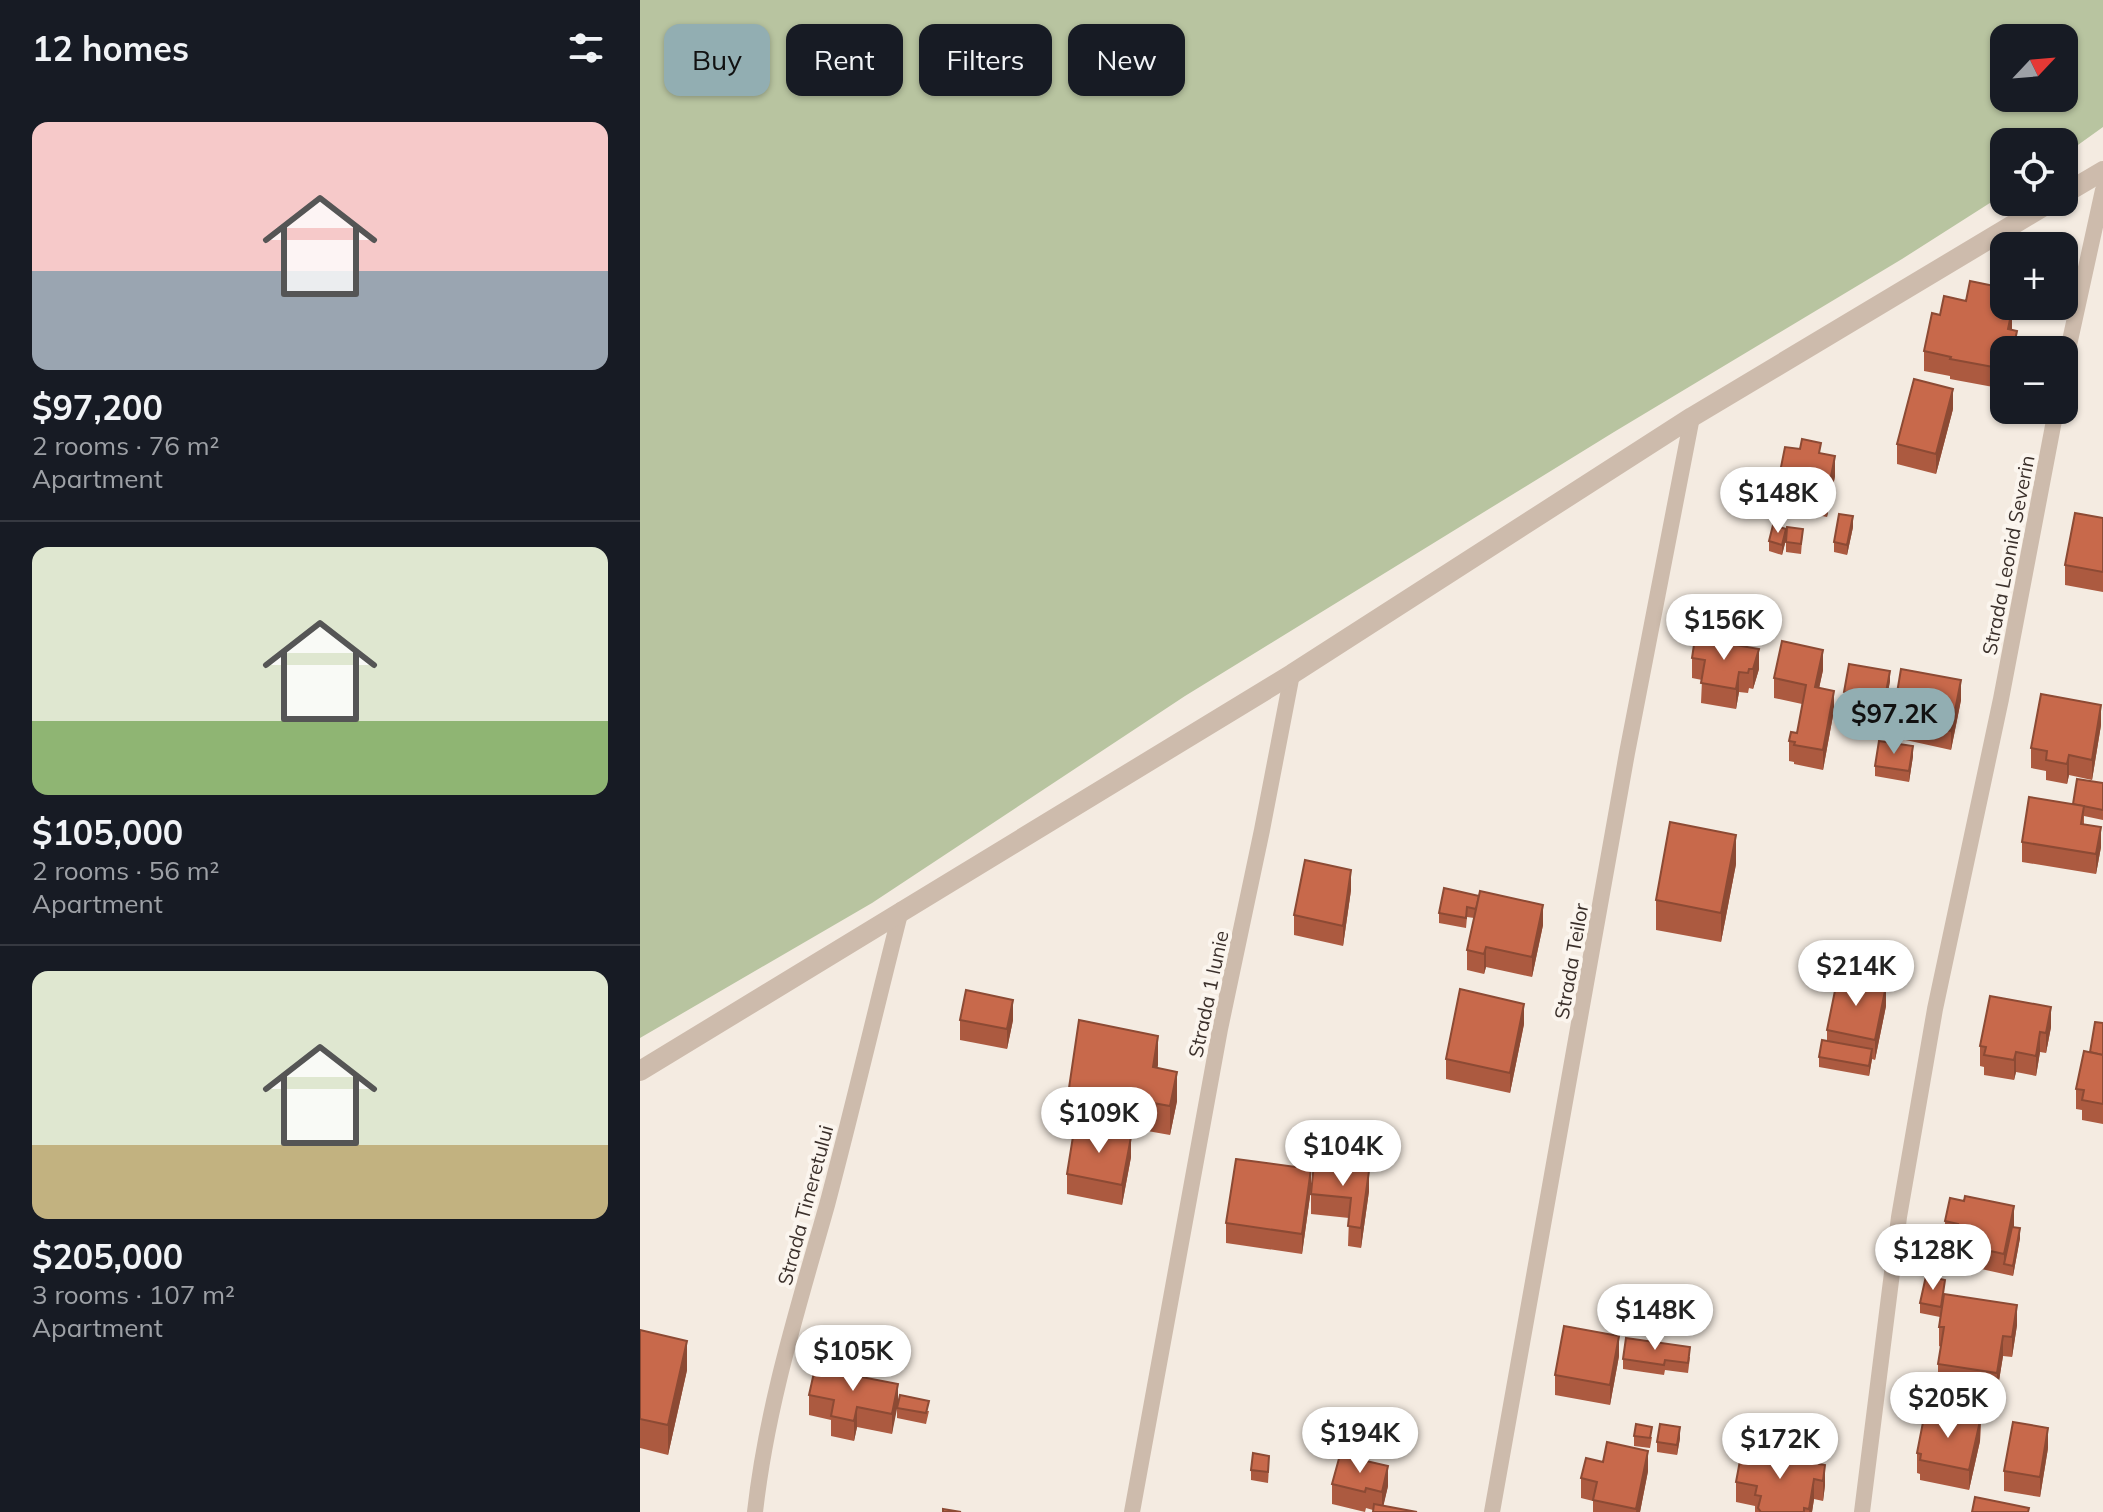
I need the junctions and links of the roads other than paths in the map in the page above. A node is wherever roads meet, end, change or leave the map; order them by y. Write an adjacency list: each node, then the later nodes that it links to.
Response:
1 (2103, 171): 2 (street)
2 (2078, 186)
3 (2103, 190): 5 (lane)
4 (2028, 216): 6 (street)
5 (2071, 336)
6 (1692, 417): 8 (street); 13 (lane, Strada Teilor)
7 (2053, 424): 14 (lane, Strada Leonid Severin)
8 (1292, 674): 9 (street); 12 (lane, Strada 1 Iunie)
9 (901, 910): 10 (street); 11 (lane, Strada Tineretului)
10 (640, 1071)
11 (755, 1512)
12 (1132, 1512)
13 (1492, 1512)
14 (1862, 1512)

